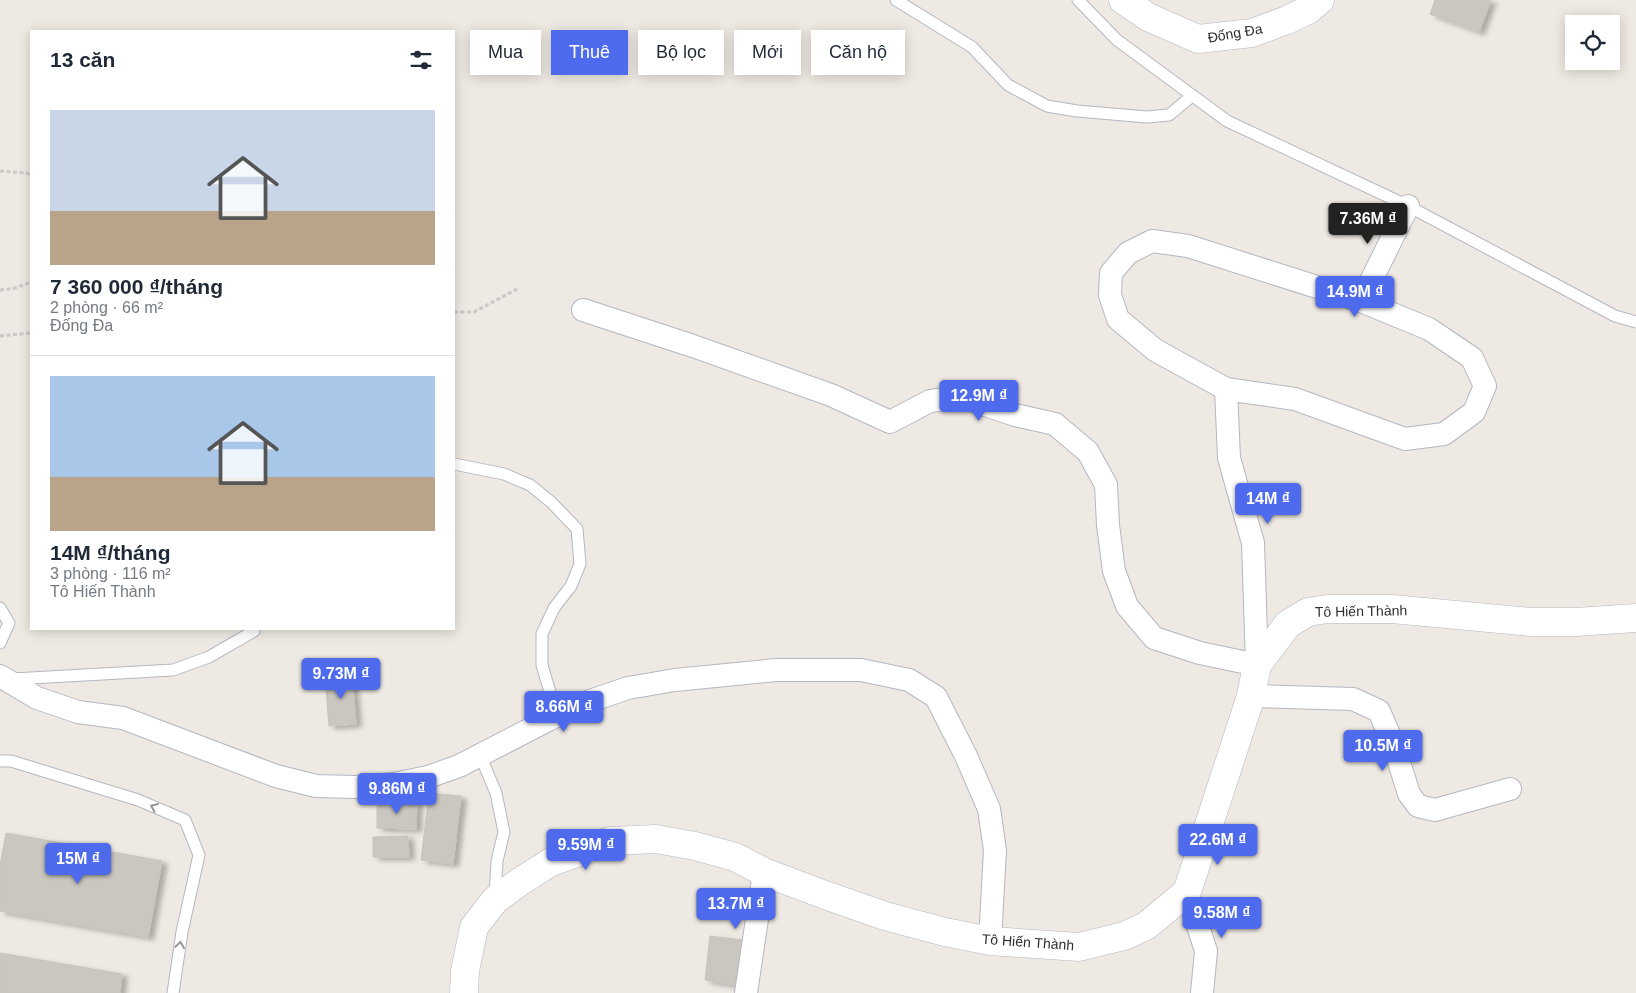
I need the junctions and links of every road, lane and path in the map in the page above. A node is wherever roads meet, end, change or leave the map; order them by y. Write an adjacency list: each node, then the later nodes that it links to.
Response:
1 (896, 0): 5 (lane)
2 (1078, 0): 5 (lane)
3 (1123, 0): 4 (street, Đống Đa)
4 (1320, 0)
5 (1192, 96): 8 (lane)
6 (0, 171): 7 (path)
7 (30, 174)
8 (1408, 206): 12 (street); 15 (lane)
9 (30, 282): 11 (path)
10 (519, 288): 14 (path)
11 (0, 290)
12 (1361, 300): 18 (street); 18 (street)
13 (582, 310): 24 (street)
14 (455, 312)
15 (1636, 322)
16 (30, 333): 17 (path)
17 (0, 336)
18 (1226, 389): 24 (street)
19 (455, 464): 27 (lane)
20 (0, 608): 23 (lane)
21 (1636, 618): 24 (street, Tô Hiến Thành)
22 (254, 630): 25 (lane)
23 (0, 643)
24 (1257, 665): 26 (street, Tô Hiến Thành)
25 (3, 678): 28 (street)
26 (1251, 696): 30 (street); 32 (street, Tô Hiến Thành)
27 (557, 716): 28 (street); 34 (street)
28 (480, 755): 33 (lane)
29 (0, 761): 35 (lane, one-way to 29)
30 (1510, 789)
31 (764, 872): 33 (street, Tô Hiến Thành); 34 (street, Tô Hiến Thành); 37 (street)
32 (1187, 892): 34 (street, Tô Hiến Thành); 38 (street)
33 (495, 900): 36 (street, Tô Hiến Thành)
34 (990, 942)
35 (174, 993)
36 (464, 993)
37 (746, 993)
38 (1202, 993)

